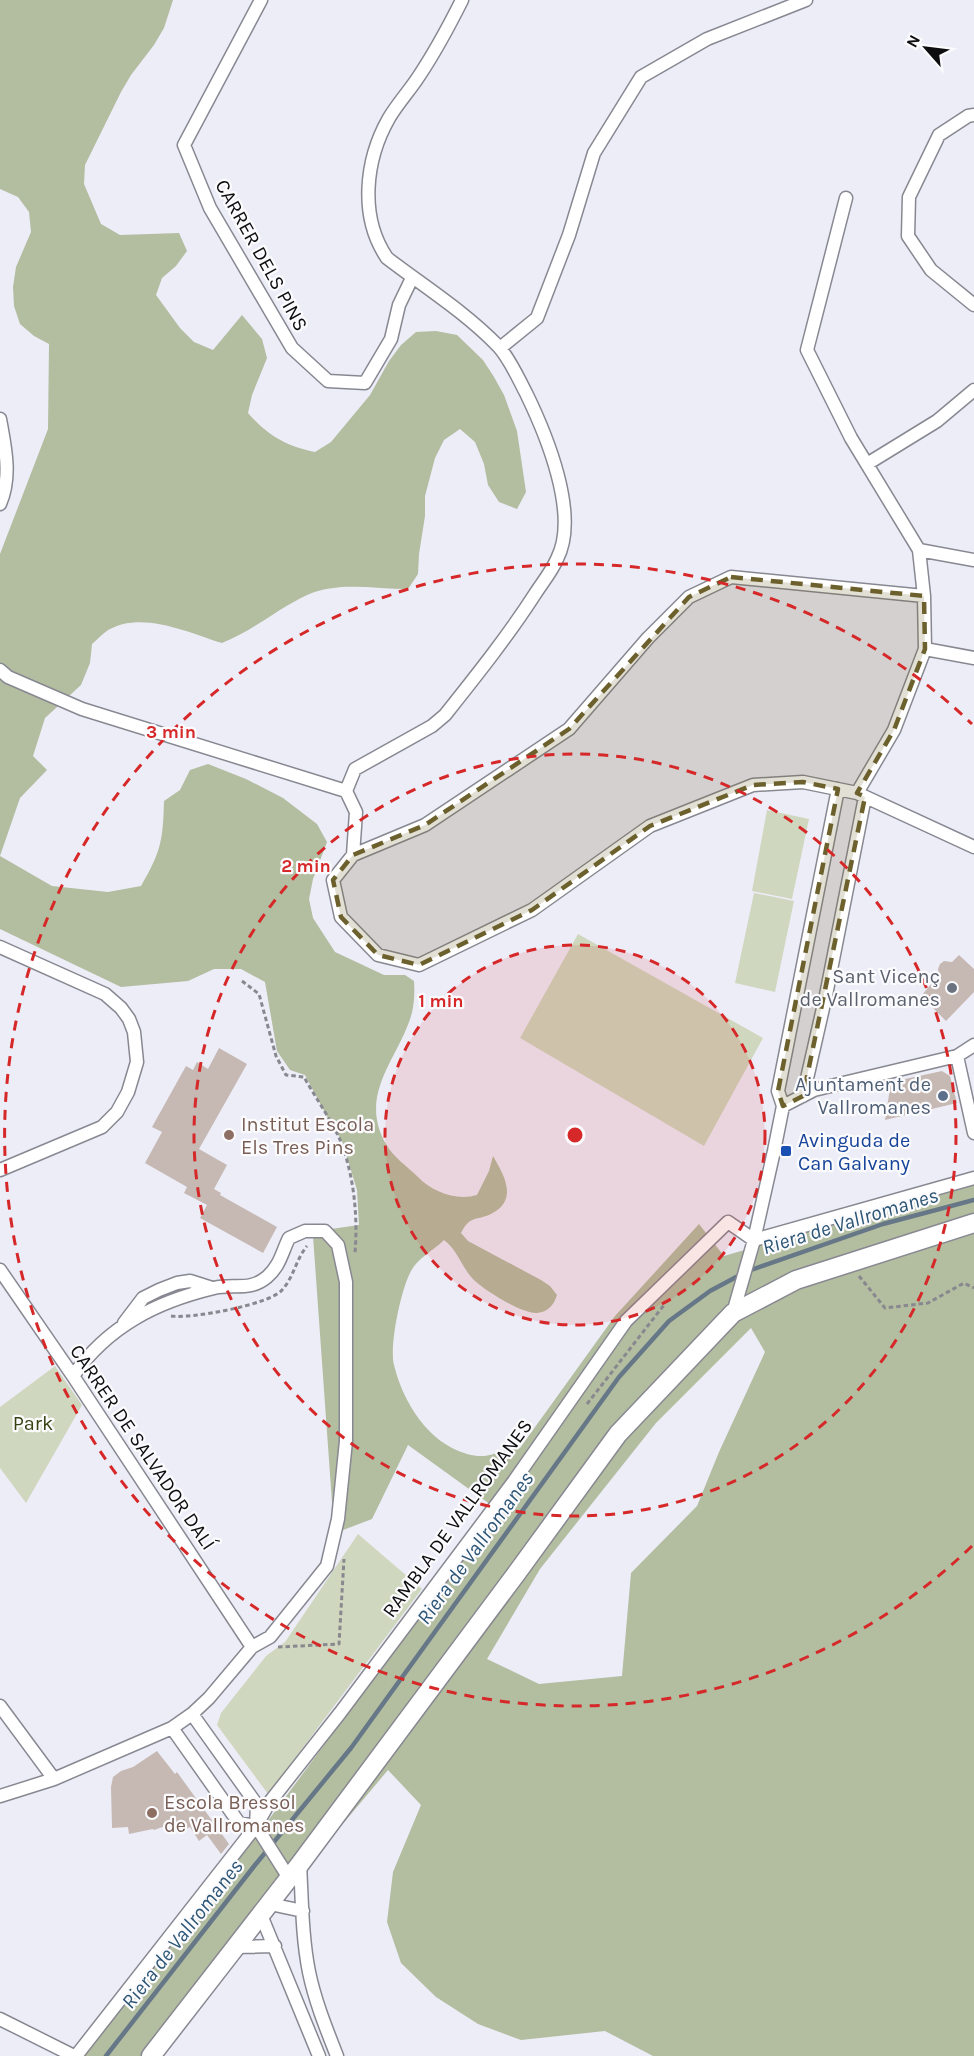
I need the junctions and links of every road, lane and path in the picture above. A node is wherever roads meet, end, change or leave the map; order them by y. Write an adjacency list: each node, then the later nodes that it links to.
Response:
1 (261, 0): 6 (street, CARRER DELS PINS)
2 (462, 0): 6 (street)
3 (806, 0): 8 (street)
4 (974, 115): 7 (street)
5 (846, 198): 11 (street)
6 (412, 278): 8 (street)
7 (974, 305)
8 (500, 348): 20 (street)
9 (974, 390): 11 (street)
10 (0, 418): 12 (street)
11 (867, 464): 13 (street)
12 (0, 504)
13 (919, 550): 14 (street); 15 (street)
14 (974, 560)
15 (924, 596): 16 (street); 23 (street)
16 (925, 649): 17 (street); 21 (street)
17 (974, 658)
18 (0, 670): 20 (street)
19 (838, 789): 21 (street); 23 (street); 29 (street)
20 (346, 791): 23 (street)
21 (861, 795): 22 (street); 28 (street)
22 (974, 847)
23 (353, 855)
24 (0, 947): 31 (street)
25 (242, 981): 36 (path)
26 (974, 1045): 27 (street)
27 (957, 1056): 28 (street); 30 (street)
28 (803, 1096): 29 (street)
29 (783, 1106): 34 (street)
30 (974, 1133)
31 (0, 1170)
32 (974, 1178): 34 (street)
33 (974, 1223): 37 (street)
34 (754, 1240): 42 (street); 53 (street, RAMBLA DE VALLROMANES)
35 (312, 1244): 41 (path)
36 (354, 1256)
37 (848, 1263): 39 (path); 42 (street)
38 (0, 1270): 44 (street, CARRER DE SALVADOR DALÍ)
39 (974, 1287)
40 (213, 1288): 41 (street); 43 (street); 47 (street)
41 (160, 1306): 43 (street)
42 (733, 1313): 54 (street)
43 (121, 1326): 44 (street)
44 (73, 1376): 47 (street, CARRER DE SALVADOR DALÍ)
45 (344, 1556): 46 (path)
46 (281, 1642)
47 (252, 1647): 49 (street)
48 (0, 1706): 51 (street)
49 (192, 1714): 50 (street); 53 (street)
50 (172, 1728): 51 (street); 53 (street)
51 (54, 1779): 52 (street)
52 (0, 1796)
53 (256, 1826): 54 (street); 60 (street, RAMBLA DE VALLROMANES)
54 (294, 1871): 55 (street); 56 (street)
55 (265, 1909): 56 (street); 57 (street); 58 (street)
56 (303, 1911): 63 (street)
57 (275, 1946): 58 (street); 62 (street)
58 (236, 1947): 61 (street)
59 (0, 2019): 60 (street)
60 (75, 2056)
61 (151, 2056)
62 (319, 2056)
63 (337, 2056)

